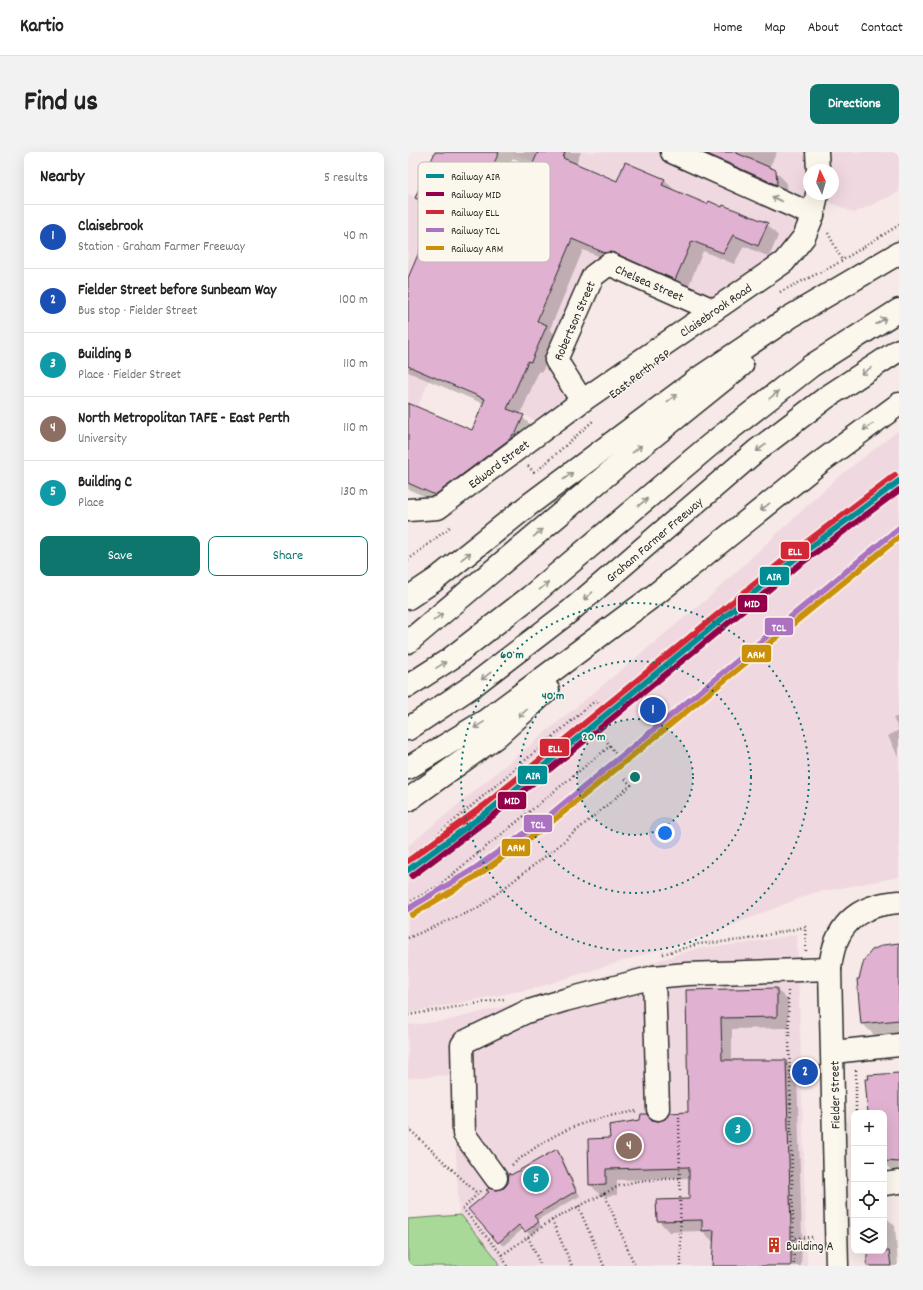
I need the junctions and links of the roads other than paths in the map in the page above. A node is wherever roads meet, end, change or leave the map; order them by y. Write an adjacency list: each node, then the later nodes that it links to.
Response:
1 (672, 152): 5 (main road, one-way to 1)
2 (817, 152): 3 (main road)
3 (818, 164)
4 (815, 200): 5 (main road, Claisebrook Road)
5 (813, 215): 9 (main road, Claisebrook Road)
6 (899, 253): 8 (main road)
7 (609, 264): 9 (main road, Chelsea Street); 12 (main road, Robertson Street)
8 (868, 271): 16 (main road, one-way to 8); 17 (main road, one-way to 8)
9 (713, 310): 12 (main road, Claisebrook Road)
10 (899, 310): 18 (main road, one-way to 10)
11 (899, 350): 19 (main road, Graham Farmer Freeway, one-way to 19)
12 (582, 401): 14 (main road, Edward Street)
13 (899, 404): 15 (main road, one-way to 15)
14 (408, 510)
15 (656, 594): 20 (main road, one-way to 20); 21 (main road, one-way to 21)
16 (408, 598)
17 (408, 642)
18 (408, 686)
19 (408, 728)
20 (408, 768)
21 (408, 800)
22 (899, 902): 23 (main road, Fielder Street)
23 (830, 969): 24 (main road); 26 (main road, Fielder Street)
24 (654, 978): 27 (main road); 28 (main road)
25 (899, 1045): 26 (main road)
26 (833, 1052): 31 (main road, Fielder Street)
27 (658, 1109)
28 (496, 1178)
29 (899, 1182): 30 (main road)
30 (887, 1184)
31 (845, 1188): 32 (main road, Fielder Street)
32 (837, 1266)

